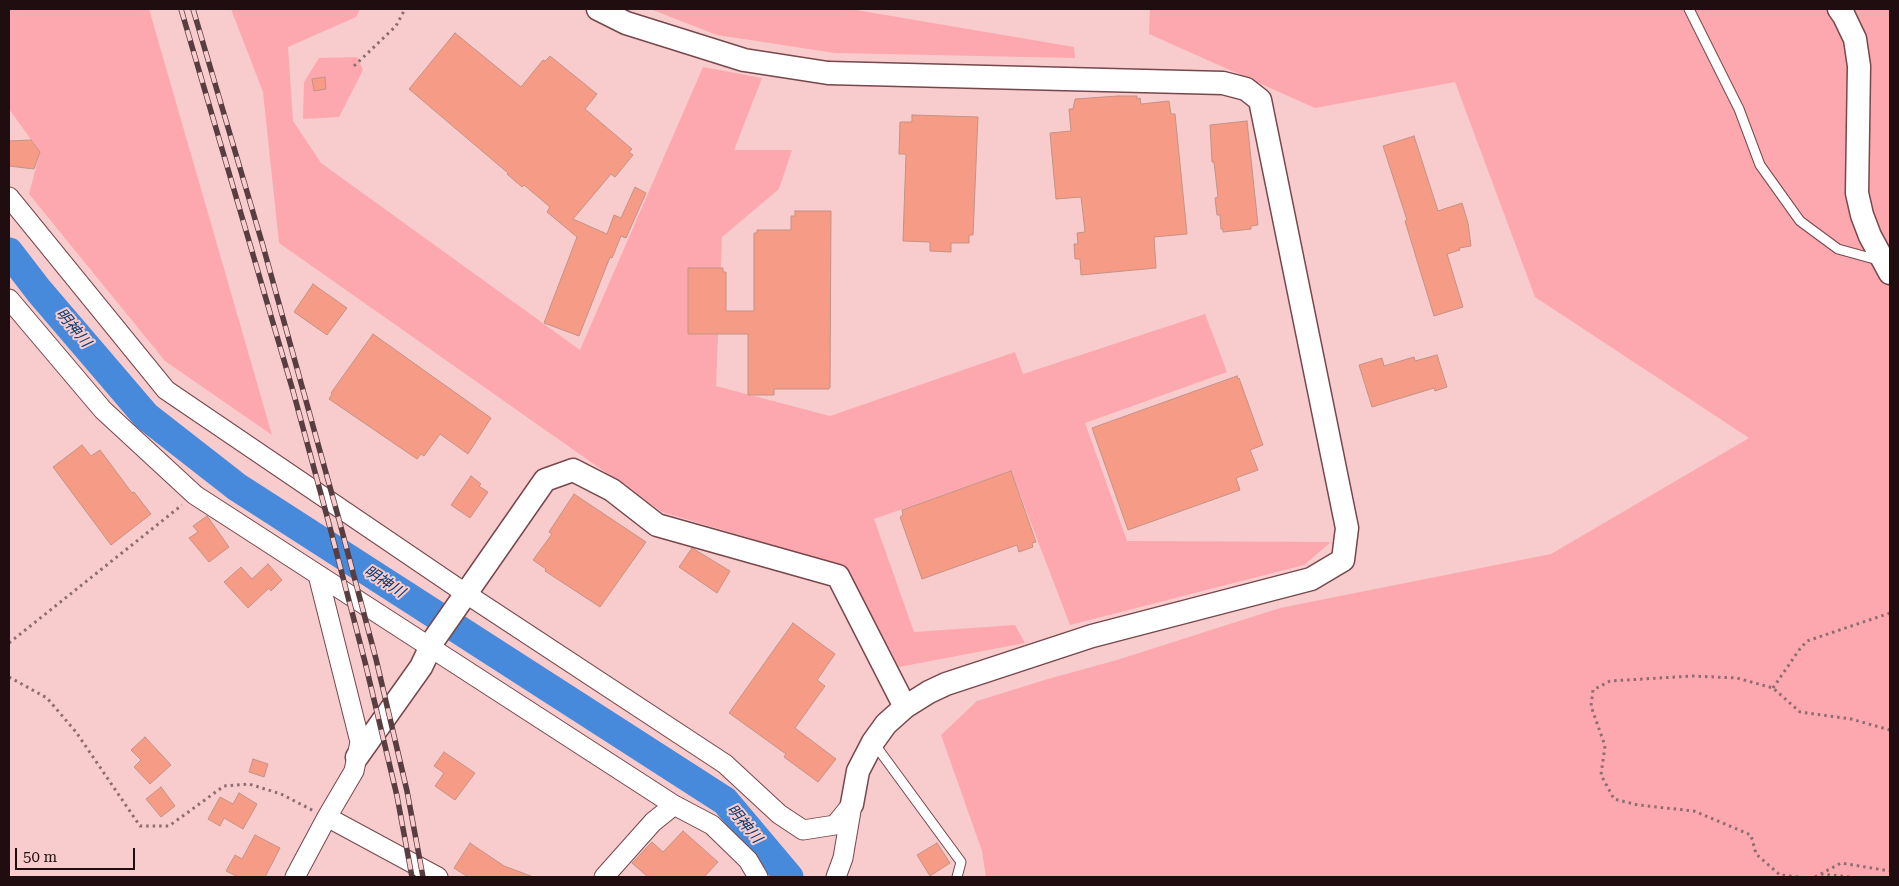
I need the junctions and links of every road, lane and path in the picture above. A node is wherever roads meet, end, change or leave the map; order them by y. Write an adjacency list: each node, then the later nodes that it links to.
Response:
1 (405, 9): 5 (path)
2 (598, 9): 17 (street)
3 (1689, 9): 7 (lane)
4 (1838, 9): 7 (street)
5 (354, 66)
6 (9, 197): 11 (street)
7 (1886, 267)
8 (9, 299): 9 (street)
9 (195, 495): 10 (street); 14 (path)
10 (318, 575): 13 (street); 20 (street)
11 (461, 600): 13 (street); 17 (street); 21 (street)
12 (1890, 613): 16 (path)
13 (433, 643): 20 (street); 22 (street)
14 (9, 644)
15 (9, 677): 23 (path)
16 (1773, 688): 18 (path); 32 (path)
17 (905, 707): 19 (street)
18 (1890, 730)
19 (873, 742): 21 (street); 31 (lane)
20 (357, 757): 23 (street)
21 (852, 804): 30 (street)
22 (674, 805): 28 (street); 29 (street)
23 (327, 817): 26 (street); 27 (street)
24 (1890, 871): 25 (path)
25 (1820, 874): 33 (path); 34 (path)
26 (295, 877)
27 (438, 877)
28 (604, 877)
29 (758, 877)
30 (836, 877)
31 (957, 877)
32 (1798, 877)
33 (1815, 877)
34 (1850, 877)

